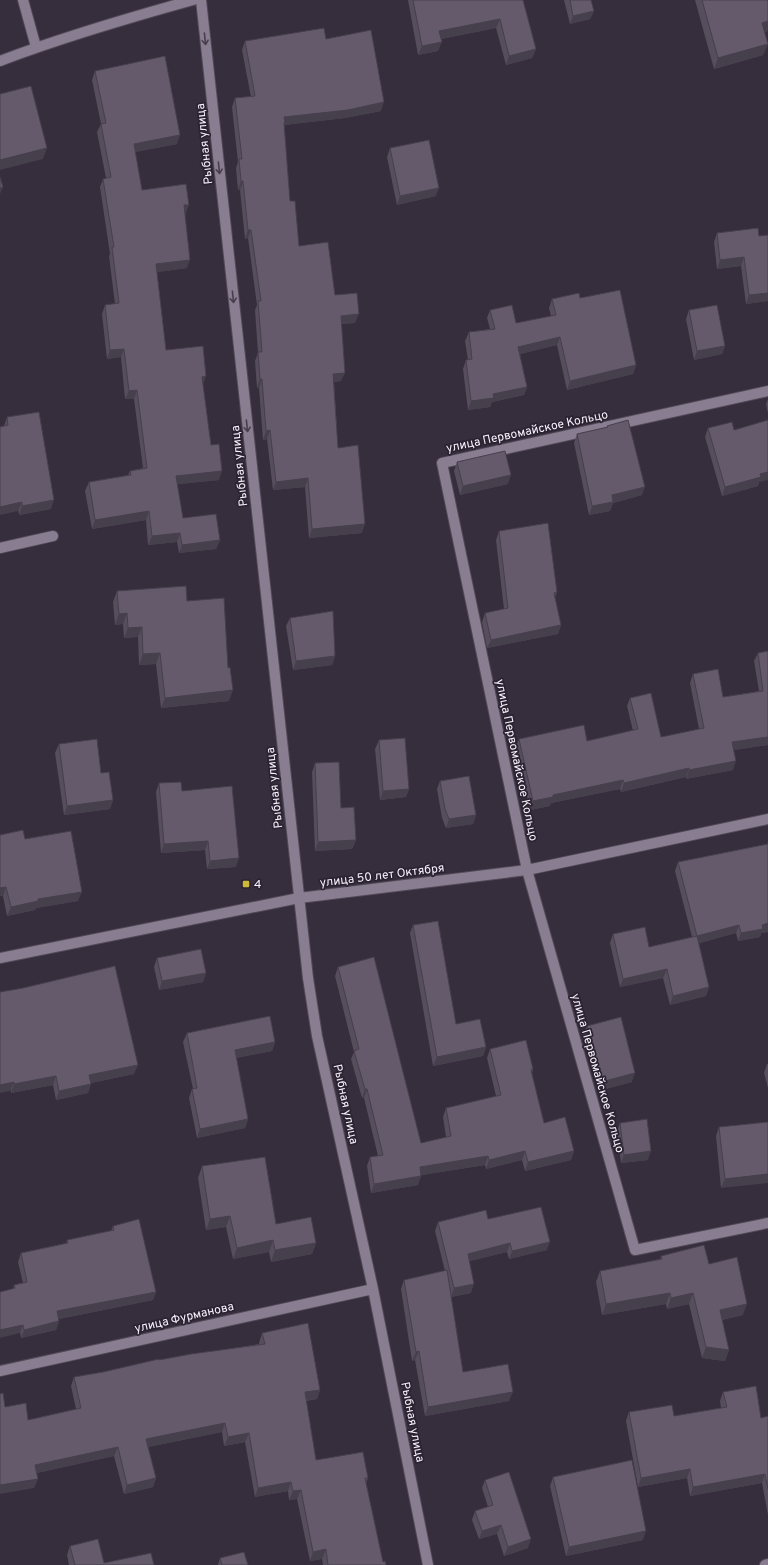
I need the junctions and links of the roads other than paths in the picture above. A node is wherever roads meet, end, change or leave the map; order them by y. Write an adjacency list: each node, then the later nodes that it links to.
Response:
1 (23, 0): 4 (street)
2 (193, 0): 4 (street)
3 (201, 0): 11 (street, Рыбная улица, one-way to 11)
4 (36, 47): 5 (street)
5 (0, 60)
6 (768, 391): 10 (street, улица Первомайское Кольцо)
7 (53, 536): 8 (street)
8 (0, 548)
9 (768, 819): 10 (street, улица 50 лет Октября)
10 (527, 870): 11 (street, улица 50 лет Октября); 13 (street, улица Первомайское Кольцо)
11 (299, 898): 12 (street, улица 50 лет Октября); 14 (street, Рыбная улица)
12 (0, 958)
13 (768, 1223)
14 (373, 1289): 15 (street, улица Фурманова); 16 (street, Рыбная улица)
15 (0, 1371)
16 (428, 1565)

